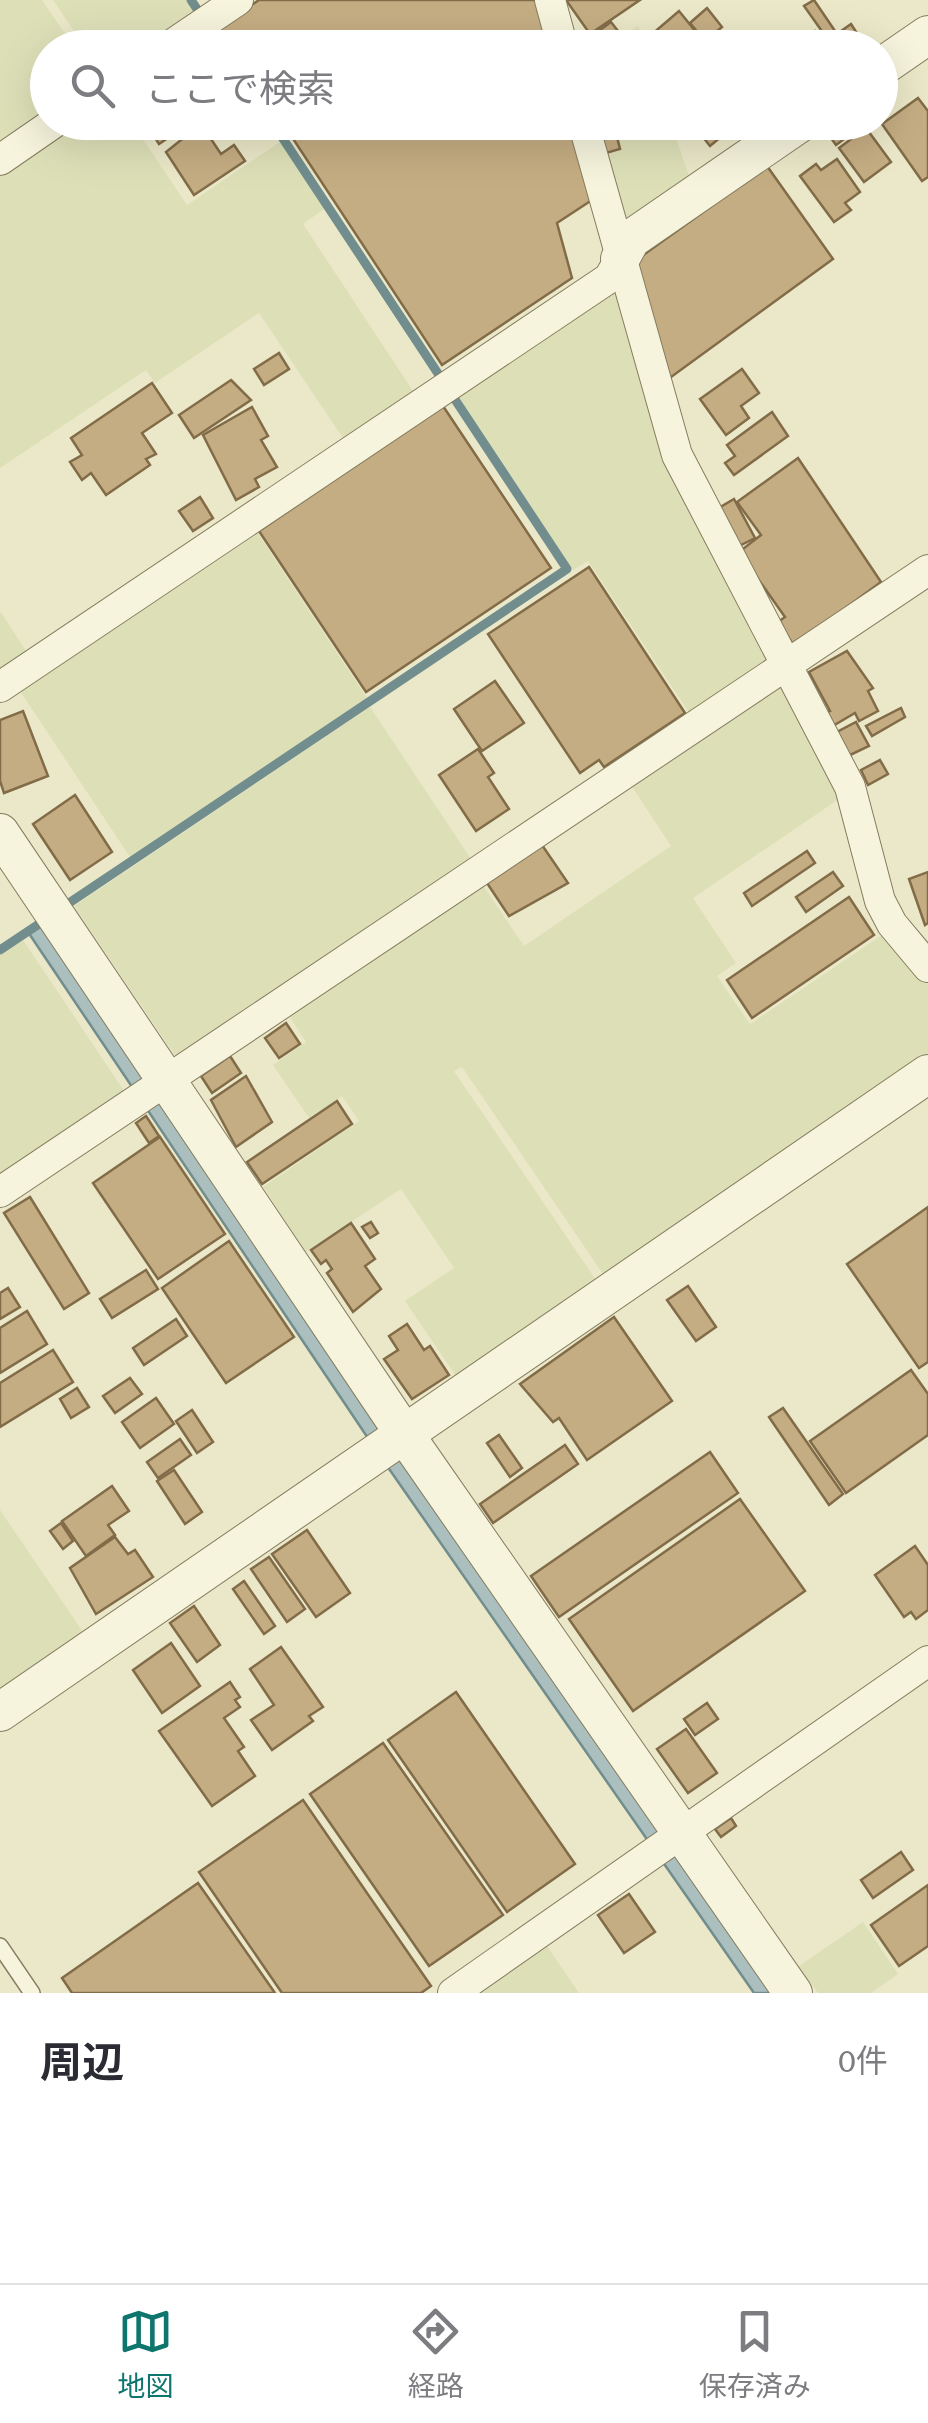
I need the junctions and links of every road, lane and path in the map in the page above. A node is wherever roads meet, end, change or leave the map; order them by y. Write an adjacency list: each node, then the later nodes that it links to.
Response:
1 (238, 0): 3 (street)
2 (550, 0): 4 (street)
3 (194, 30)
4 (558, 30)
5 (928, 35): 6 (street)
6 (898, 56)
7 (30, 139): 10 (street)
8 (589, 140): 11 (street)
9 (775, 140): 11 (street)
10 (0, 160)
11 (620, 259): 13 (street); 14 (street)
12 (928, 570): 13 (street)
13 (787, 667): 16 (street); 18 (street)
14 (0, 686)
15 (0, 833): 18 (street)
16 (928, 967)
17 (928, 1074): 20 (street)
18 (153, 1090): 19 (street); 20 (street)
19 (0, 1192)
20 (390, 1445): 22 (street); 23 (street)
21 (928, 1661): 23 (street)
22 (0, 1712)
23 (668, 1843): 26 (street); 27 (street)
24 (0, 1946): 25 (lane)
25 (32, 1993)
26 (453, 1993)
27 (793, 1993)

